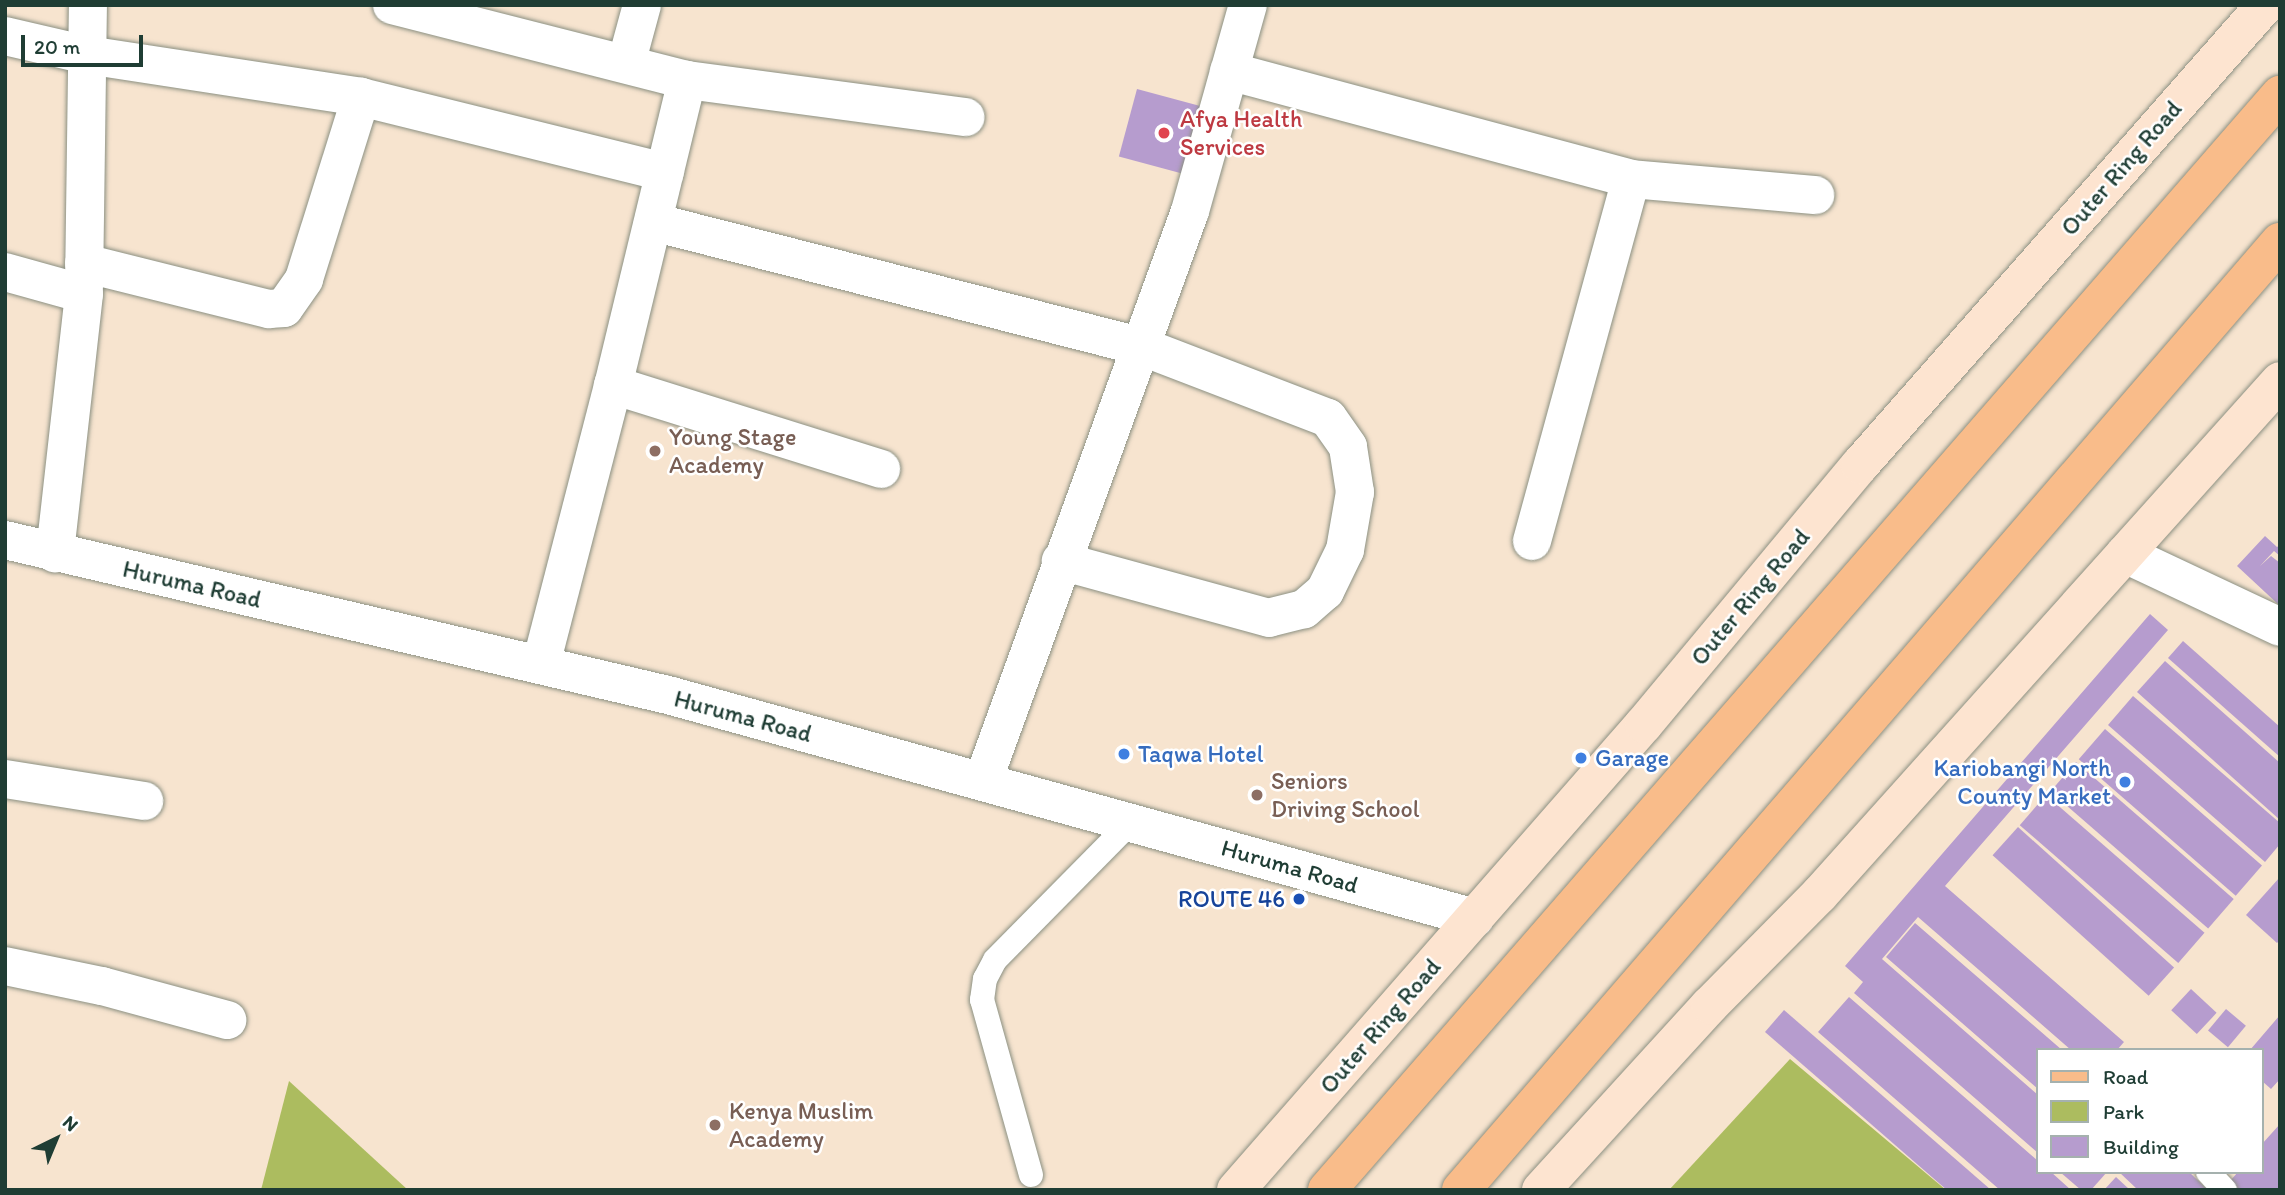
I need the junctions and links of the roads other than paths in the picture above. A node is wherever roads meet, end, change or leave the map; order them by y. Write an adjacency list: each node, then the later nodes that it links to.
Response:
1 (88, 5): 7 (street)
2 (392, 5): 8 (street)
3 (642, 5): 8 (street)
4 (1248, 5): 9 (street)
5 (2265, 5): 36 (main road, Outer Ring Road)
6 (5, 36): 7 (street)
7 (88, 55): 12 (street); 20 (street)
8 (626, 64): 10 (street)
9 (1229, 71): 15 (street); 21 (street)
10 (687, 80): 13 (street); 14 (street)
11 (2280, 95): 42 (main road)
12 (361, 97): 14 (street); 20 (street)
13 (966, 117)
14 (665, 172): 17 (street)
15 (1631, 179): 16 (street); 26 (street)
16 (1815, 195)
17 (653, 222): 21 (street); 23 (street)
18 (2280, 242): 43 (main road)
19 (5, 272): 20 (street)
20 (84, 279): 27 (street)
21 (1143, 346): 29 (street); 29 (street)
22 (2280, 381): 28 (main road)
23 (614, 385): 24 (street); 31 (street)
24 (881, 469)
25 (5, 540): 27 (street, Huruma Road)
26 (1532, 541)
27 (55, 552): 31 (street, Huruma Road)
28 (2125, 554): 30 (street); 44 (main road)
29 (1061, 561): 33 (street)
30 (2280, 627)
31 (541, 664): 33 (street, Huruma Road)
32 (5, 779): 34 (street)
33 (983, 780): 35 (street, Huruma Road)
34 (144, 801)
35 (1131, 822): 36 (street, Huruma Road); 40 (lane)
36 (1475, 918): 41 (main road, Outer Ring Road)
37 (5, 966): 38 (street)
38 (227, 1020)
39 (2210, 1174): 45 (lane)
40 (1031, 1175)
41 (1236, 1190)
42 (1327, 1190)
43 (1461, 1190)
44 (1541, 1190)
45 (2225, 1190)

